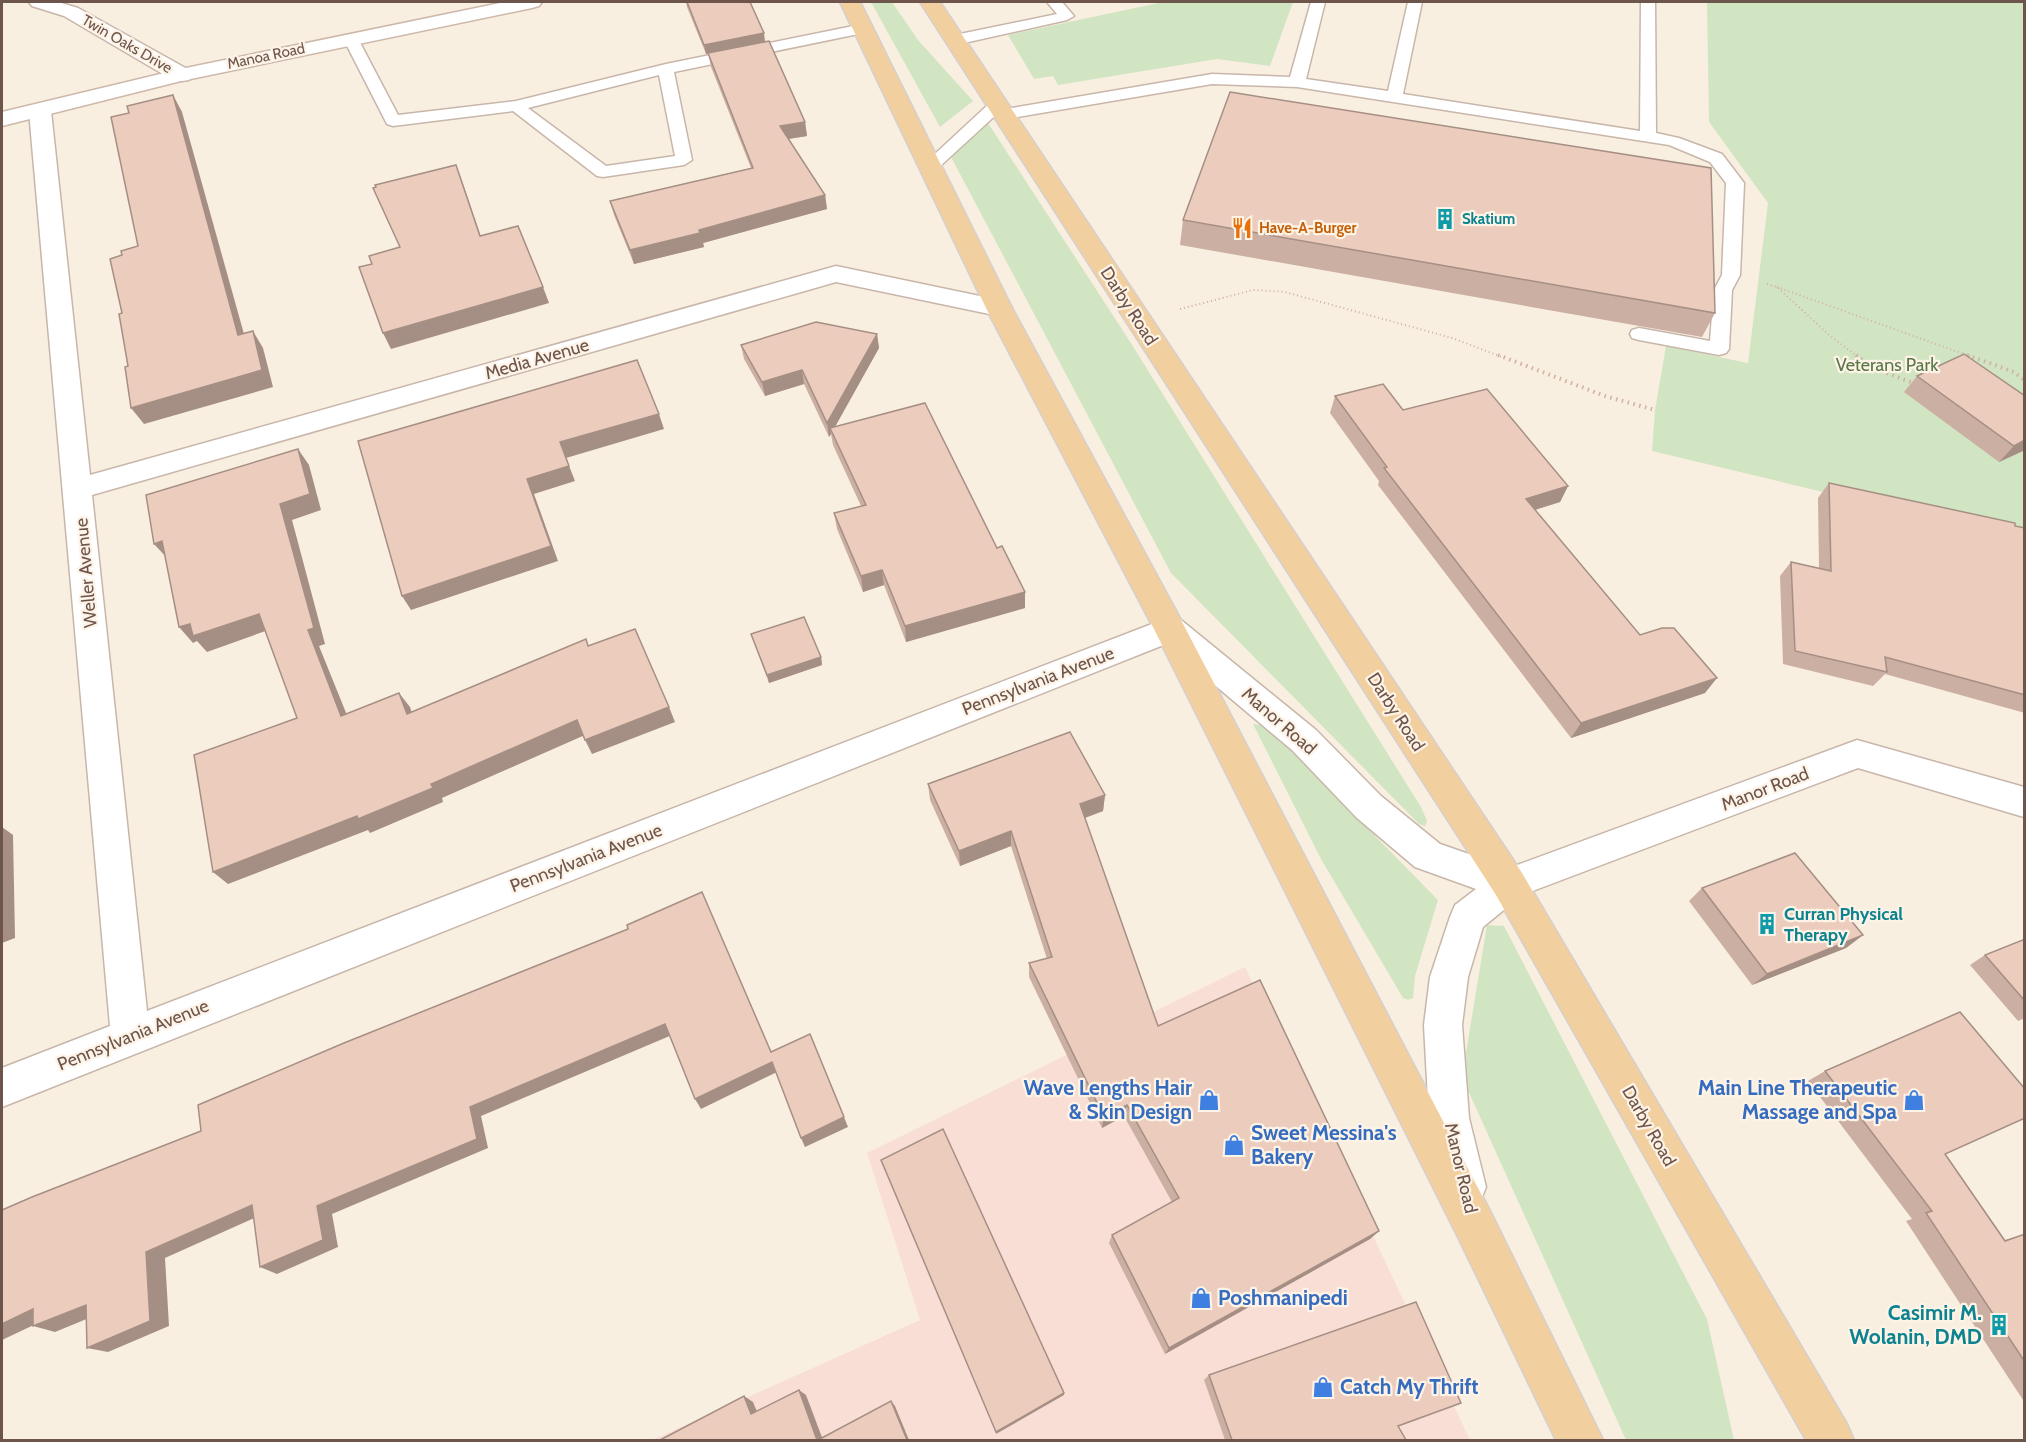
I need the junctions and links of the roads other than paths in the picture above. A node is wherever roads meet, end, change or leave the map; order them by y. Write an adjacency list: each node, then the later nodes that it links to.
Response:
1 (39, 2): 12 (street, Twin Oaks Drive)
2 (532, 2): 9 (street, Manoa Road)
3 (930, 2): 10 (main road, Darby Road)
4 (1054, 2): 10 (lane)
5 (1318, 2): 13 (lane)
6 (1415, 2): 14 (lane)
7 (1648, 2): 19 (lane)
8 (856, 15): 11 (lane); 20 (main road)
9 (351, 38): 12 (street, Manoa Road); 15 (lane)
10 (956, 40): 16 (main road, Darby Road)
11 (666, 69): 15 (lane); 15 (lane)
12 (182, 75): 17 (street, Manoa Road)
13 (1298, 82): 14 (lane); 16 (lane)
14 (1394, 98): 19 (lane)
15 (516, 106)
16 (1001, 109): 20 (lane); 26 (main road, Darby Road)
17 (40, 111): 18 (street, Manoa Road); 23 (street, Weller Avenue)
18 (2, 119)
19 (1648, 138): 22 (lane)
20 (931, 165): 21 (main road)
21 (999, 308): 23 (street, Media Avenue); 24 (main road)
22 (1639, 334)
23 (78, 489): 27 (street, Weller Avenue)
24 (1170, 629): 26 (street, Manor Road); 27 (street, Pennsylvania Avenue); 29 (main road)
25 (2025, 802): 26 (street, Manor Road)
26 (1509, 884): 29 (street, Manor Road); 31 (main road, Darby Road)
27 (129, 1036): 28 (street, Pennsylvania Avenue)
28 (2, 1087)
29 (1474, 1224): 30 (main road)
30 (1580, 1440)
31 (1831, 1440)

